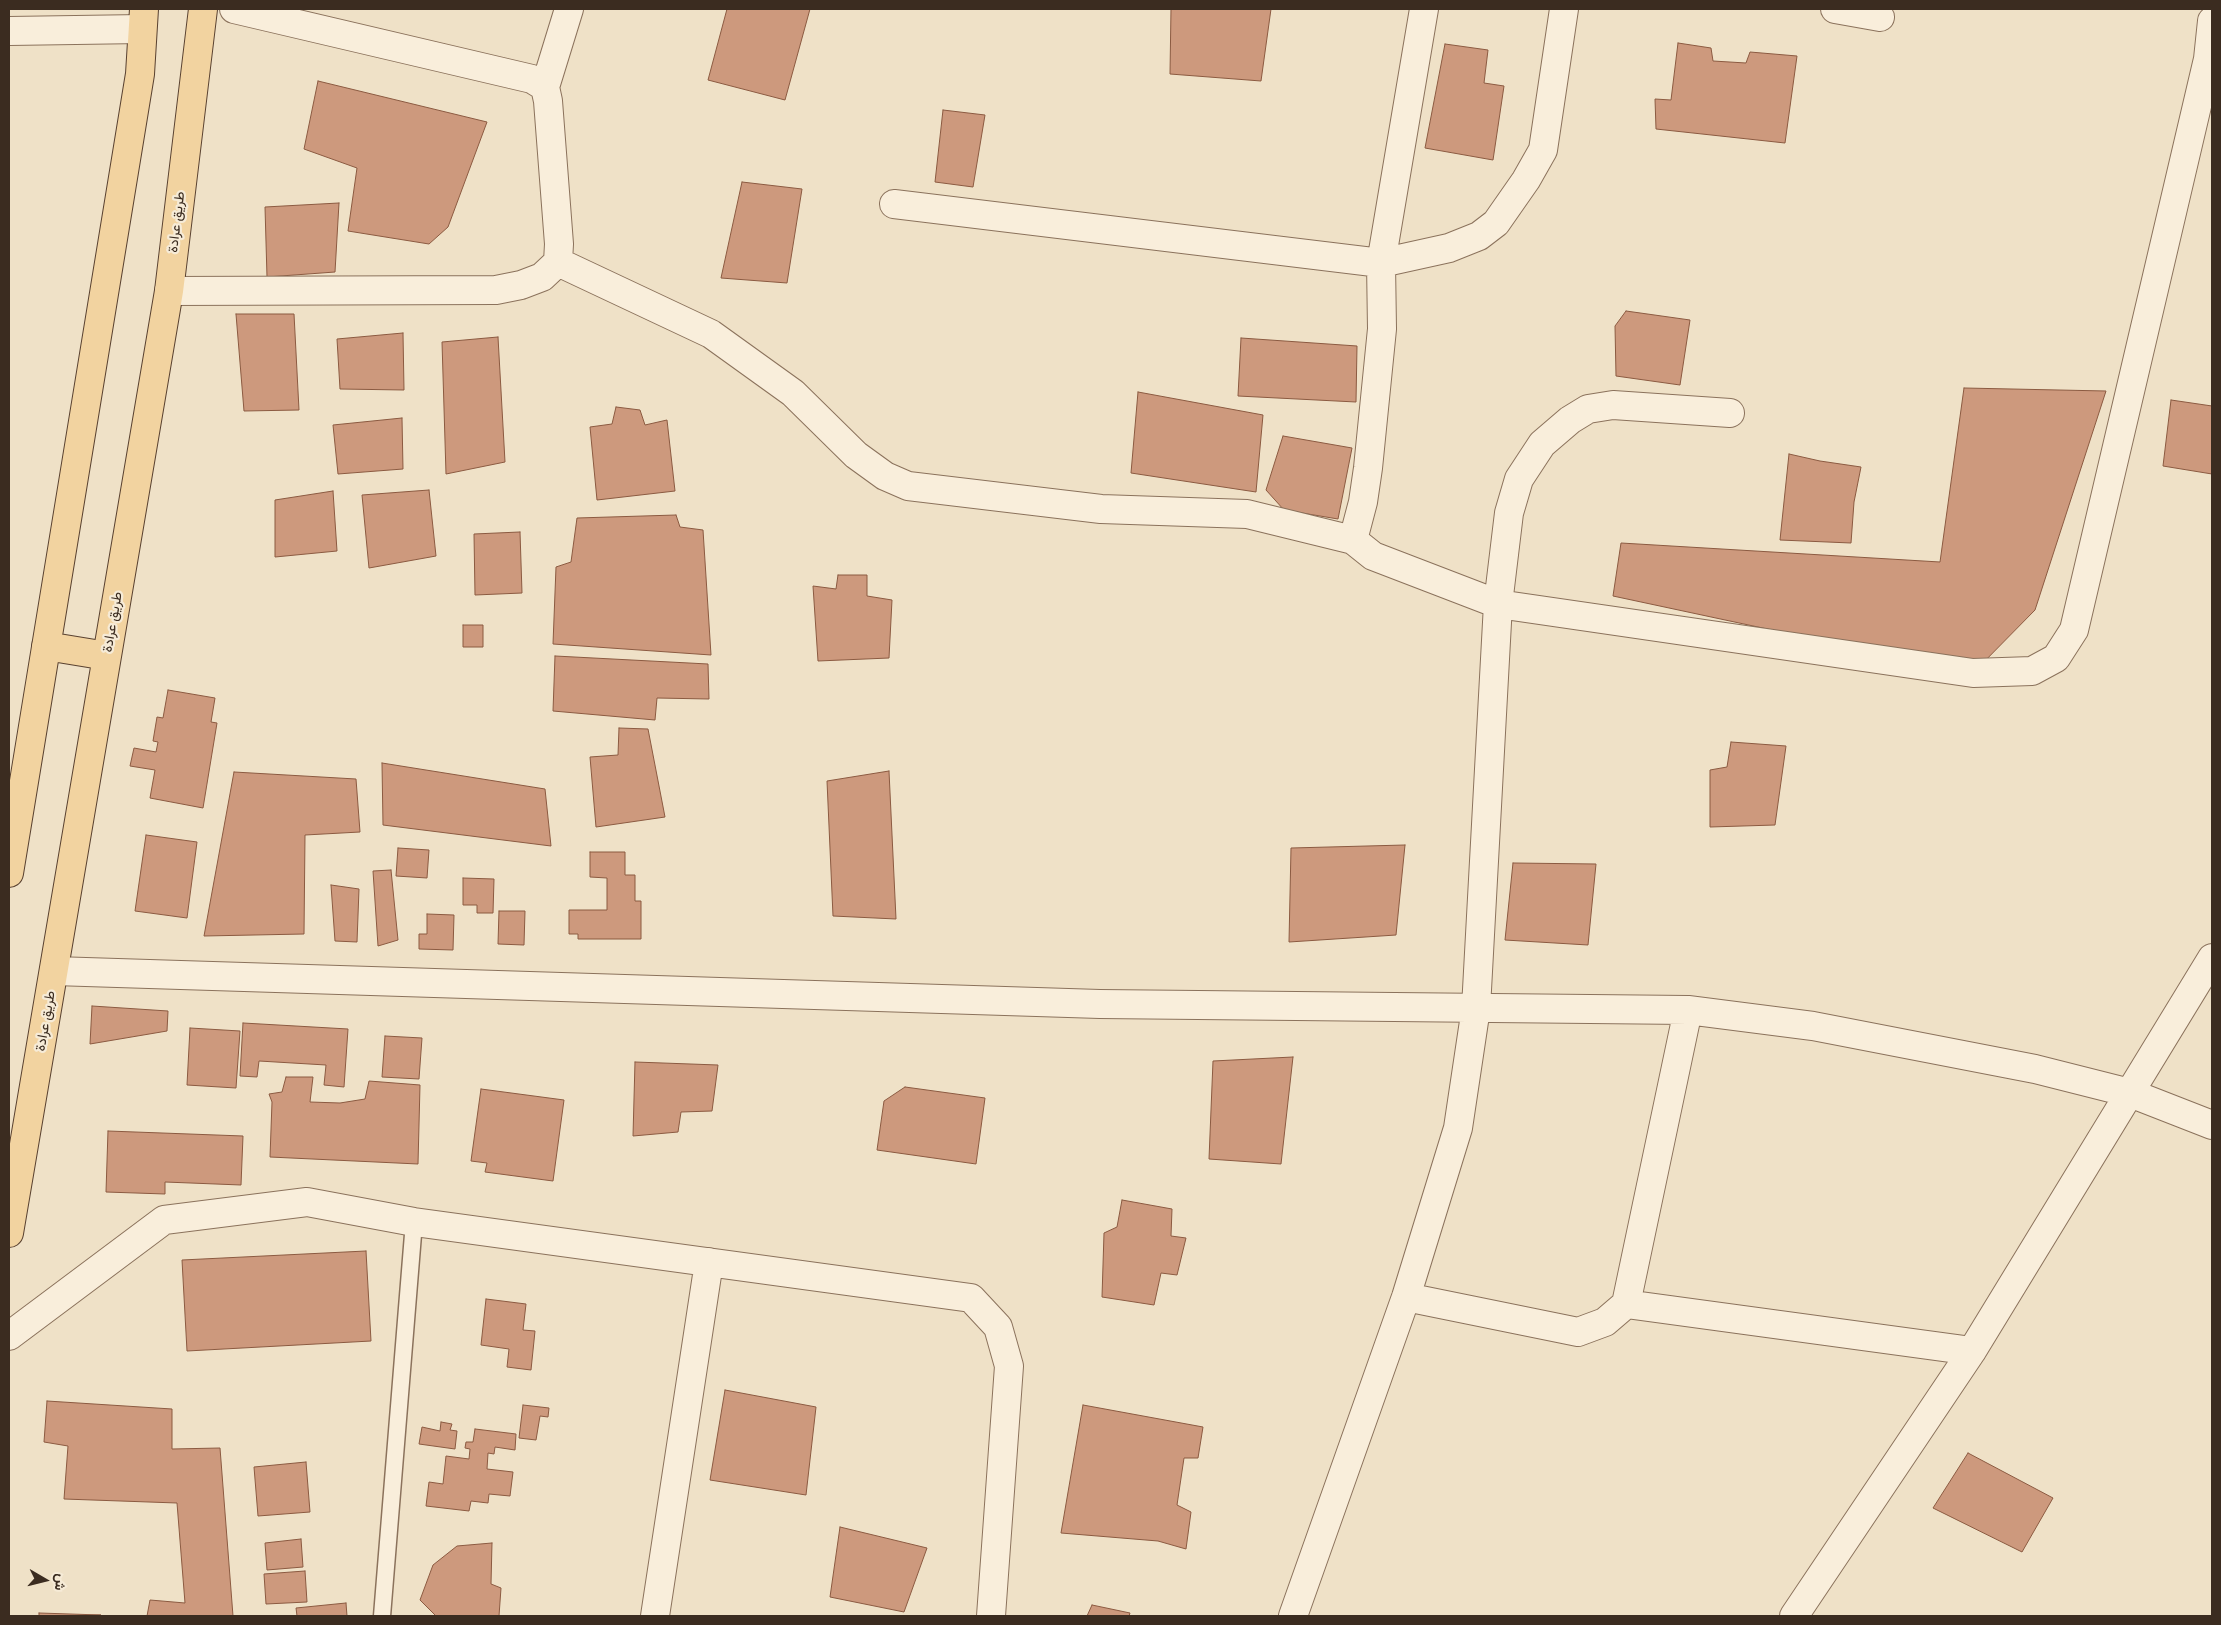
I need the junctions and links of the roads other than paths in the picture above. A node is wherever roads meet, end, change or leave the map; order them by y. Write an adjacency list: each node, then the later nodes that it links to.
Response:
1 (203, 9): 16 (main road, طريق عرادة)
2 (234, 9): 12 (street)
3 (569, 9): 12 (street)
4 (1424, 9): 15 (street)
5 (1564, 9): 15 (street)
6 (1836, 9): 7 (street)
7 (1880, 17)
8 (143, 19): 10 (street); 20 (main road)
9 (2212, 21): 11 (street)
10 (9, 31)
11 (2210, 59): 19 (street)
12 (545, 87): 14 (street)
13 (894, 204): 15 (street)
14 (558, 262): 16 (street); 18 (street)
15 (1381, 264): 18 (street)
16 (169, 291): 21 (main road, طريق عرادة)
17 (1730, 413): 19 (street)
18 (1353, 540): 19 (street)
19 (1498, 604): 25 (street)
20 (46, 646): 21 (main road); 22 (main road)
21 (107, 656): 24 (main road, طريق عرادة)
22 (9, 873)
23 (2212, 958): 27 (street)
24 (54, 971): 25 (street); 30 (main road, طريق عرادة)
25 (1476, 1008): 26 (street); 32 (street)
26 (1688, 1010): 27 (street); 33 (street)
27 (2130, 1093): 28 (street); 35 (street)
28 (2212, 1125)
29 (414, 1222): 31 (street); 34 (street); 36 (lane)
30 (9, 1233)
31 (709, 1262): 37 (street); 38 (street)
32 (1406, 1297): 33 (street); 39 (street)
33 (1626, 1304): 35 (street)
34 (9, 1336)
35 (1972, 1351): 40 (street)
36 (382, 1616)
37 (655, 1616)
38 (991, 1616)
39 (1293, 1616)
40 (1794, 1616)

